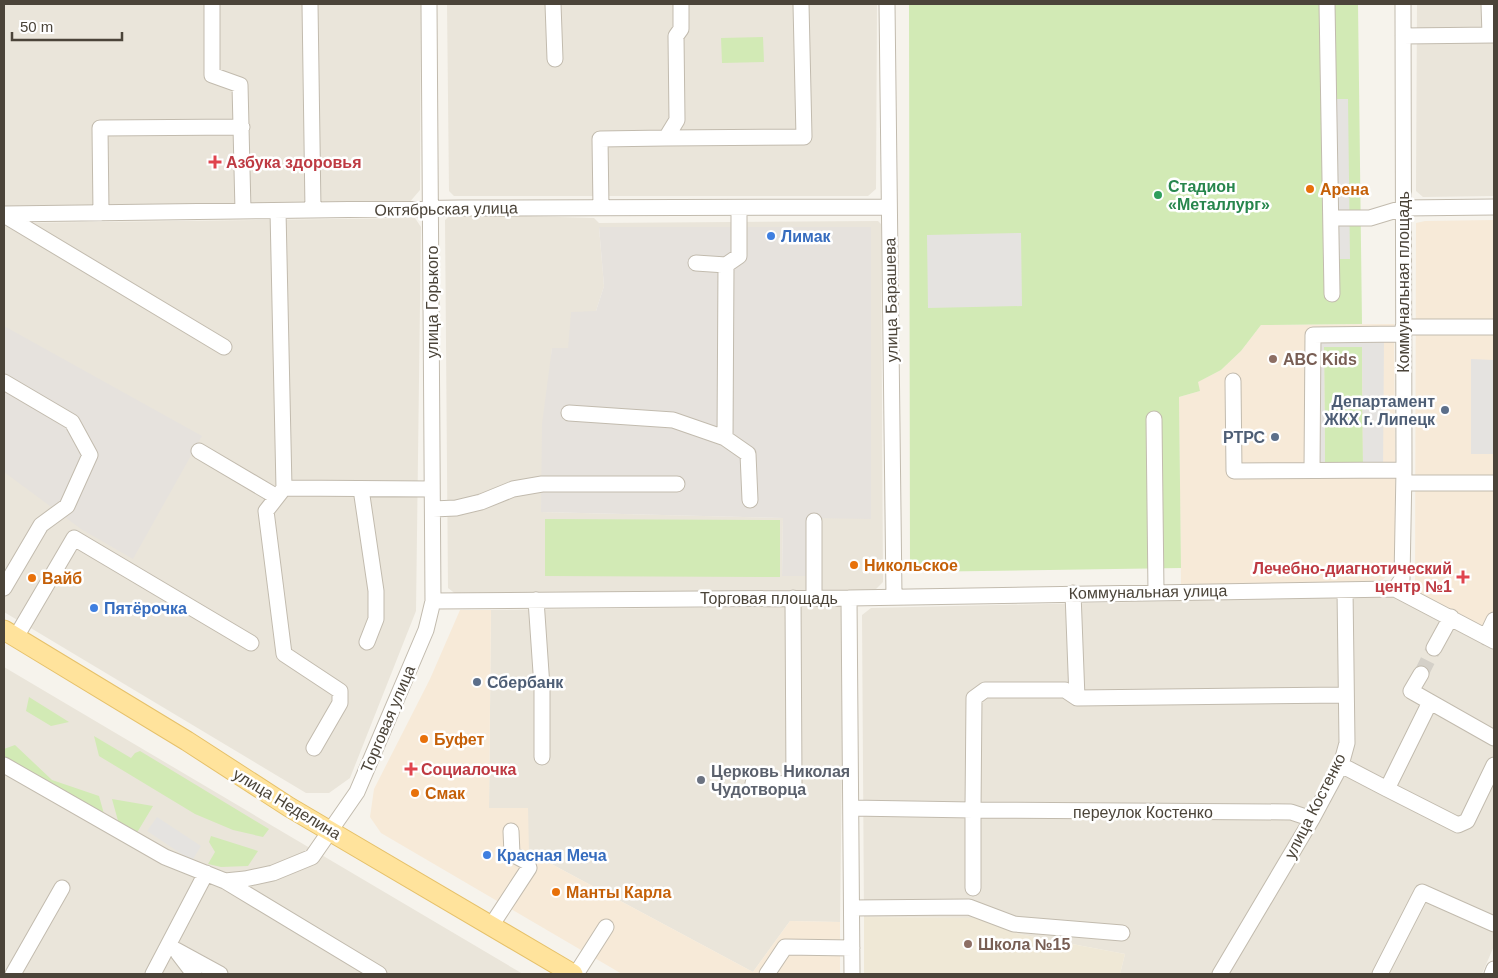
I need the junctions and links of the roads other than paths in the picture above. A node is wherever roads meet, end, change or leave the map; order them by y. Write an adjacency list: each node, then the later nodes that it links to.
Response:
1 (212, 4): 14 (street)
2 (310, 4): 22 (street)
3 (429, 4): 21 (street, улица Горького)
4 (553, 4): 13 (street)
5 (681, 4): 15 (street)
6 (802, 4): 15 (street)
7 (887, 4): 16 (street, улица Барашева)
8 (1327, 4): 27 (street)
9 (1403, 4): 12 (street, Коммунальная площадь)
10 (1489, 4): 11 (street)
11 (1492, 35): 12 (street)
12 (1403, 36): 20 (street, Коммунальная площадь)
13 (555, 59)
14 (242, 127): 23 (street); 25 (street)
15 (666, 138): 18 (street)
16 (889, 207): 19 (street, Октябрьская улица); 55 (street, улица Барашева)
17 (1494, 207): 20 (street)
18 (601, 208): 19 (street, Октябрьская улица); 21 (street, Октябрьская улица)
19 (739, 208): 29 (street)
20 (1404, 208): 27 (street); 32 (street, Коммунальная площадь)
21 (431, 209): 22 (street, Октябрьская улица); 45 (street, улица Горького)
22 (313, 210): 24 (street, Октябрьская улица)
23 (243, 211): 24 (street, Октябрьская улица); 25 (street, Октябрьская улица)
24 (278, 211): 46 (street)
25 (101, 213): 26 (street, Октябрьская улица)
26 (4, 215): 33 (street)
27 (1331, 218): 30 (street)
28 (696, 263): 29 (street)
29 (726, 265): 38 (street)
30 (1332, 294)
31 (1494, 327): 32 (street)
32 (1403, 331): 40 (street); 41 (street, Коммунальная площадь)
33 (224, 347)
34 (4, 382): 50 (street)
35 (1233, 382): 40 (street)
36 (569, 413): 38 (street)
37 (1154, 419): 53 (street)
38 (724, 438): 47 (street)
39 (199, 450): 46 (street)
40 (1312, 470): 41 (street)
41 (1404, 476): 43 (street); 51 (street, Коммунальная площадь)
42 (677, 484): 48 (street)
43 (1494, 484)
44 (361, 489): 45 (street); 46 (street); 66 (street)
45 (432, 489): 48 (street, улица Горького)
46 (281, 492): 73 (street)
47 (750, 500)
48 (433, 510): 60 (street, улица Горького)
49 (814, 521): 57 (street)
50 (4, 588)
51 (1395, 589): 52 (street, Коммунальная улица); 61 (street, Коммунальная улица)
52 (1345, 590): 53 (street, Коммунальная улица); 69 (street, улица Костенко)
53 (1156, 592): 54 (street, Коммунальная улица)
54 (1073, 593): 55 (street, Коммунальная улица); 70 (street)
55 (894, 596): 58 (street, Коммунальная улица)
56 (793, 598): 57 (street, Торговая площадь); 59 (street, Торговая площадь); 78 (street)
57 (814, 598): 58 (street, Торговая площадь)
58 (849, 598): 80 (street, Торговая площадь)
59 (536, 600): 60 (street, Торговая площадь); 74 (street)
60 (433, 601): 83 (street, Торговая улица)
61 (1450, 617): 64 (street, Коммунальная улица); 67 (street)
62 (1494, 620): 64 (street)
63 (10, 633): 65 (street); 83 (main road, улица Неделина)
64 (1490, 639)
65 (251, 642)
66 (367, 642)
67 (1434, 648)
68 (1421, 674): 71 (street)
69 (1346, 695): 70 (street); 76 (street, улица Костенко)
70 (1077, 698): 81 (street)
71 (1430, 702): 72 (street); 79 (street)
72 (1494, 738)
73 (314, 748)
74 (542, 757)
75 (4, 765): 85 (street)
76 (1340, 765): 79 (street); 82 (street, улица Костенко)
77 (1494, 765): 79 (street)
78 (753, 782)
79 (1387, 789)
80 (851, 808): 81 (street, переулок Костенко); 89 (street, Торговая площадь)
81 (974, 810): 82 (street, переулок Костенко); 88 (street)
82 (1312, 819): 105 (street, улица Костенко)
83 (330, 830): 86 (street, Торговая улица); 91 (main road, улица Неделина)
84 (511, 832): 91 (street)
85 (206, 874): 86 (street); 94 (street)
86 (225, 881): 101 (street)
87 (62, 888): 97 (street)
88 (973, 888)
89 (852, 908): 93 (street); 95 (street, Торговая площадь)
90 (1494, 924): 106 (street)
91 (491, 926): 102 (main road, улица Неделина)
92 (606, 927): 102 (street)
93 (1122, 933)
94 (173, 946): 98 (street); 99 (street); 100 (street)
95 (852, 948): 103 (street); 104 (street, Торговая площадь)
96 (1494, 969): 107 (street)
97 (13, 974)
98 (153, 974)
99 (194, 974)
100 (220, 974)
101 (379, 974)
102 (574, 974)
103 (768, 974)
104 (852, 974)
105 (1220, 974)
106 (1380, 974)
107 (1492, 974)

